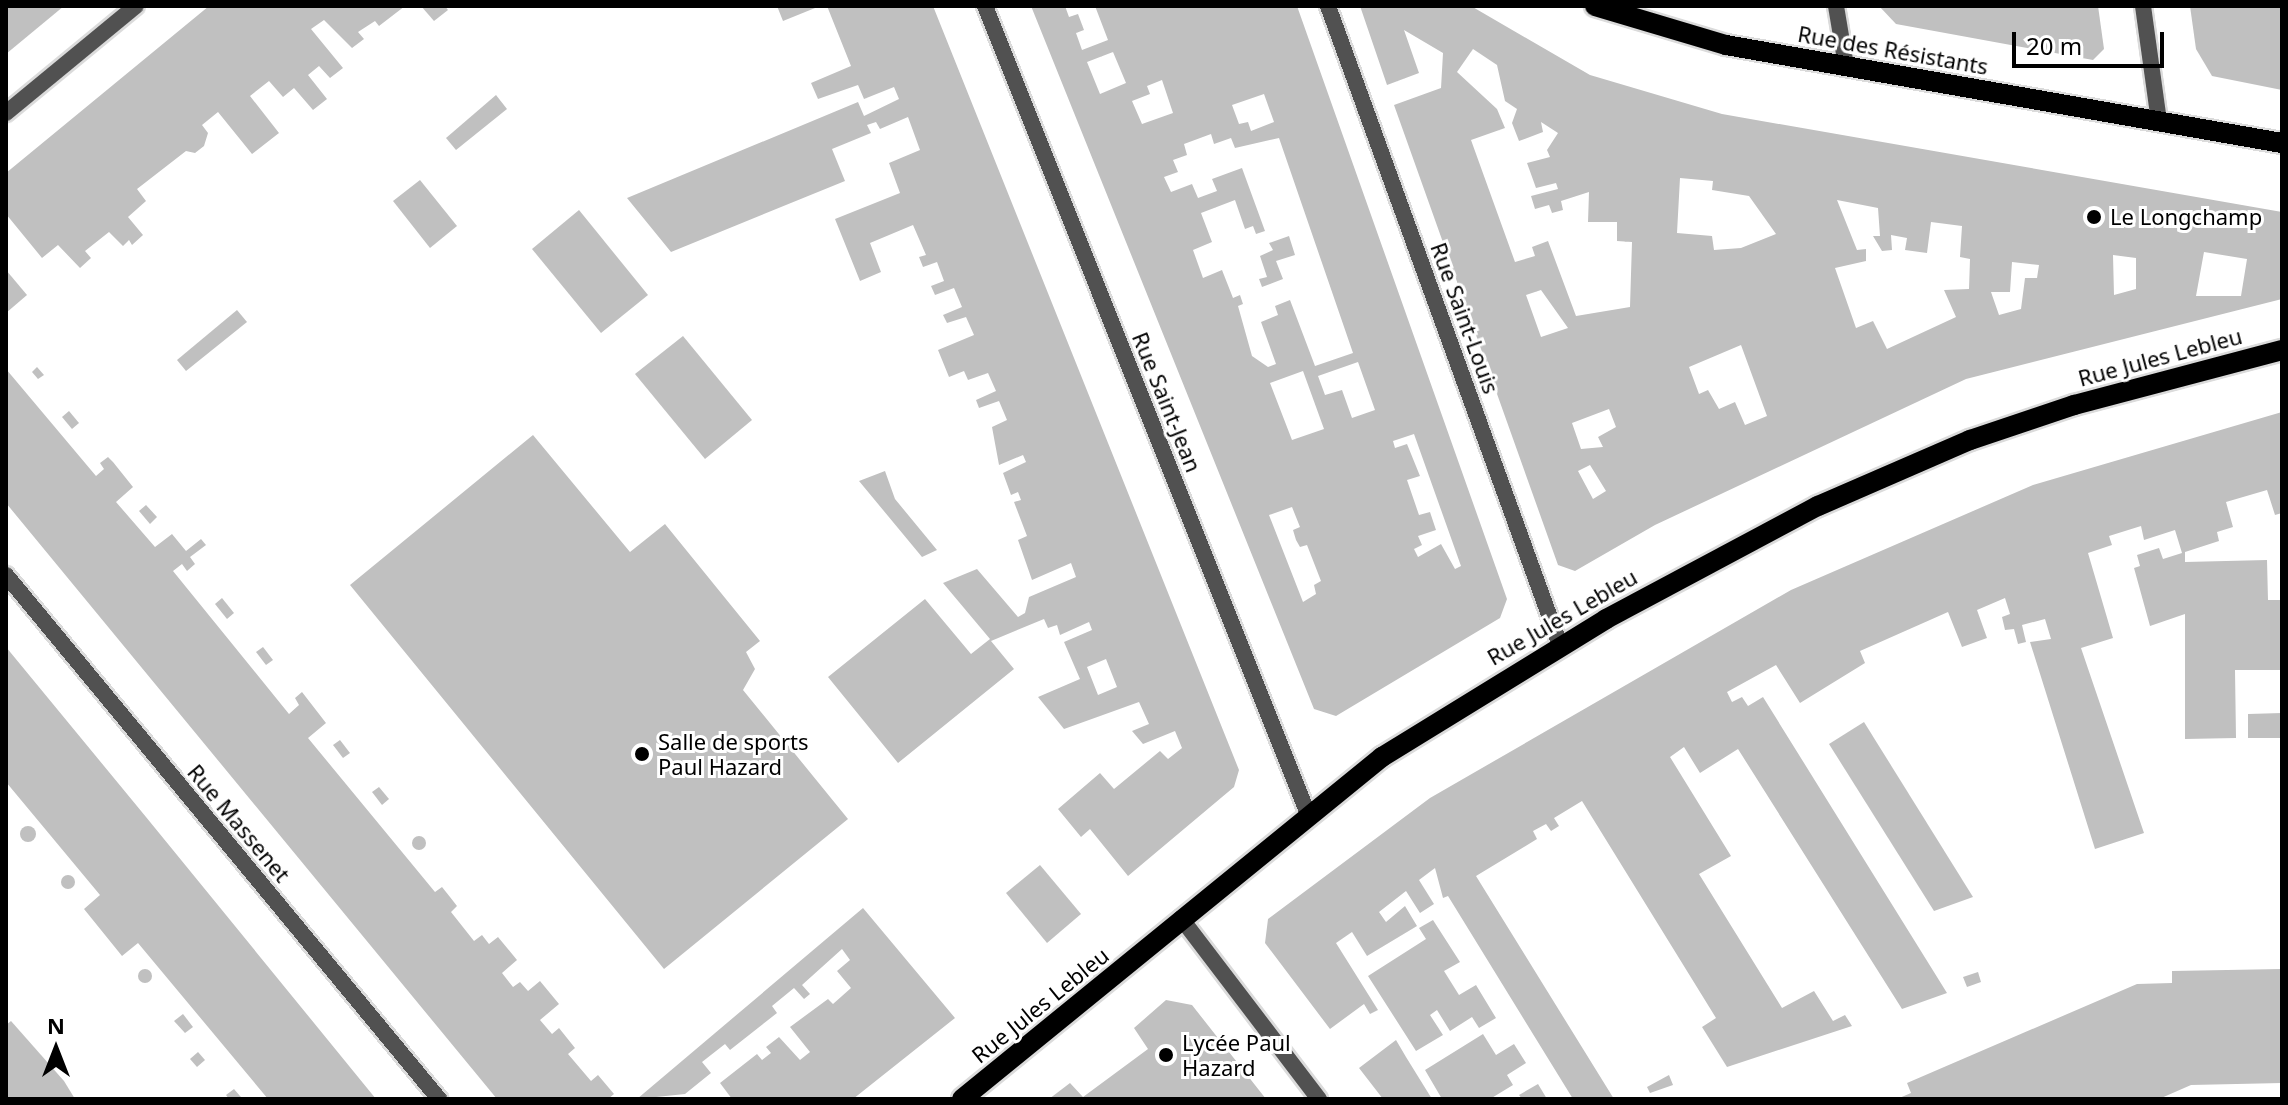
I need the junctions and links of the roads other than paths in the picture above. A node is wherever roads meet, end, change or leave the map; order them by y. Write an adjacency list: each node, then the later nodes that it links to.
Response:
1 (136, 6): 8 (street)
2 (985, 6): 14 (street, Rue Saint-Jean)
3 (1328, 6): 13 (street, Rue Saint-Louis)
4 (1595, 6): 7 (main road, Rue des Résistants)
5 (1836, 6): 7 (street)
6 (2143, 6): 9 (street)
7 (1846, 66): 9 (main road, Rue des Résistants)
8 (6, 113)
9 (2159, 121): 10 (main road, Rue des Résistants)
10 (2282, 143)
11 (2282, 350): 13 (main road, Rue Jules Lebleu)
12 (6, 575): 16 (street, Rue Massenet)
13 (1560, 645): 14 (main road, Rue Jules Lebleu)
14 (1308, 814): 15 (main road, Rue Jules Lebleu)
15 (1181, 918): 17 (main road, Rue Jules Lebleu); 18 (street)
16 (439, 1099)
17 (962, 1099)
18 (1319, 1099)

